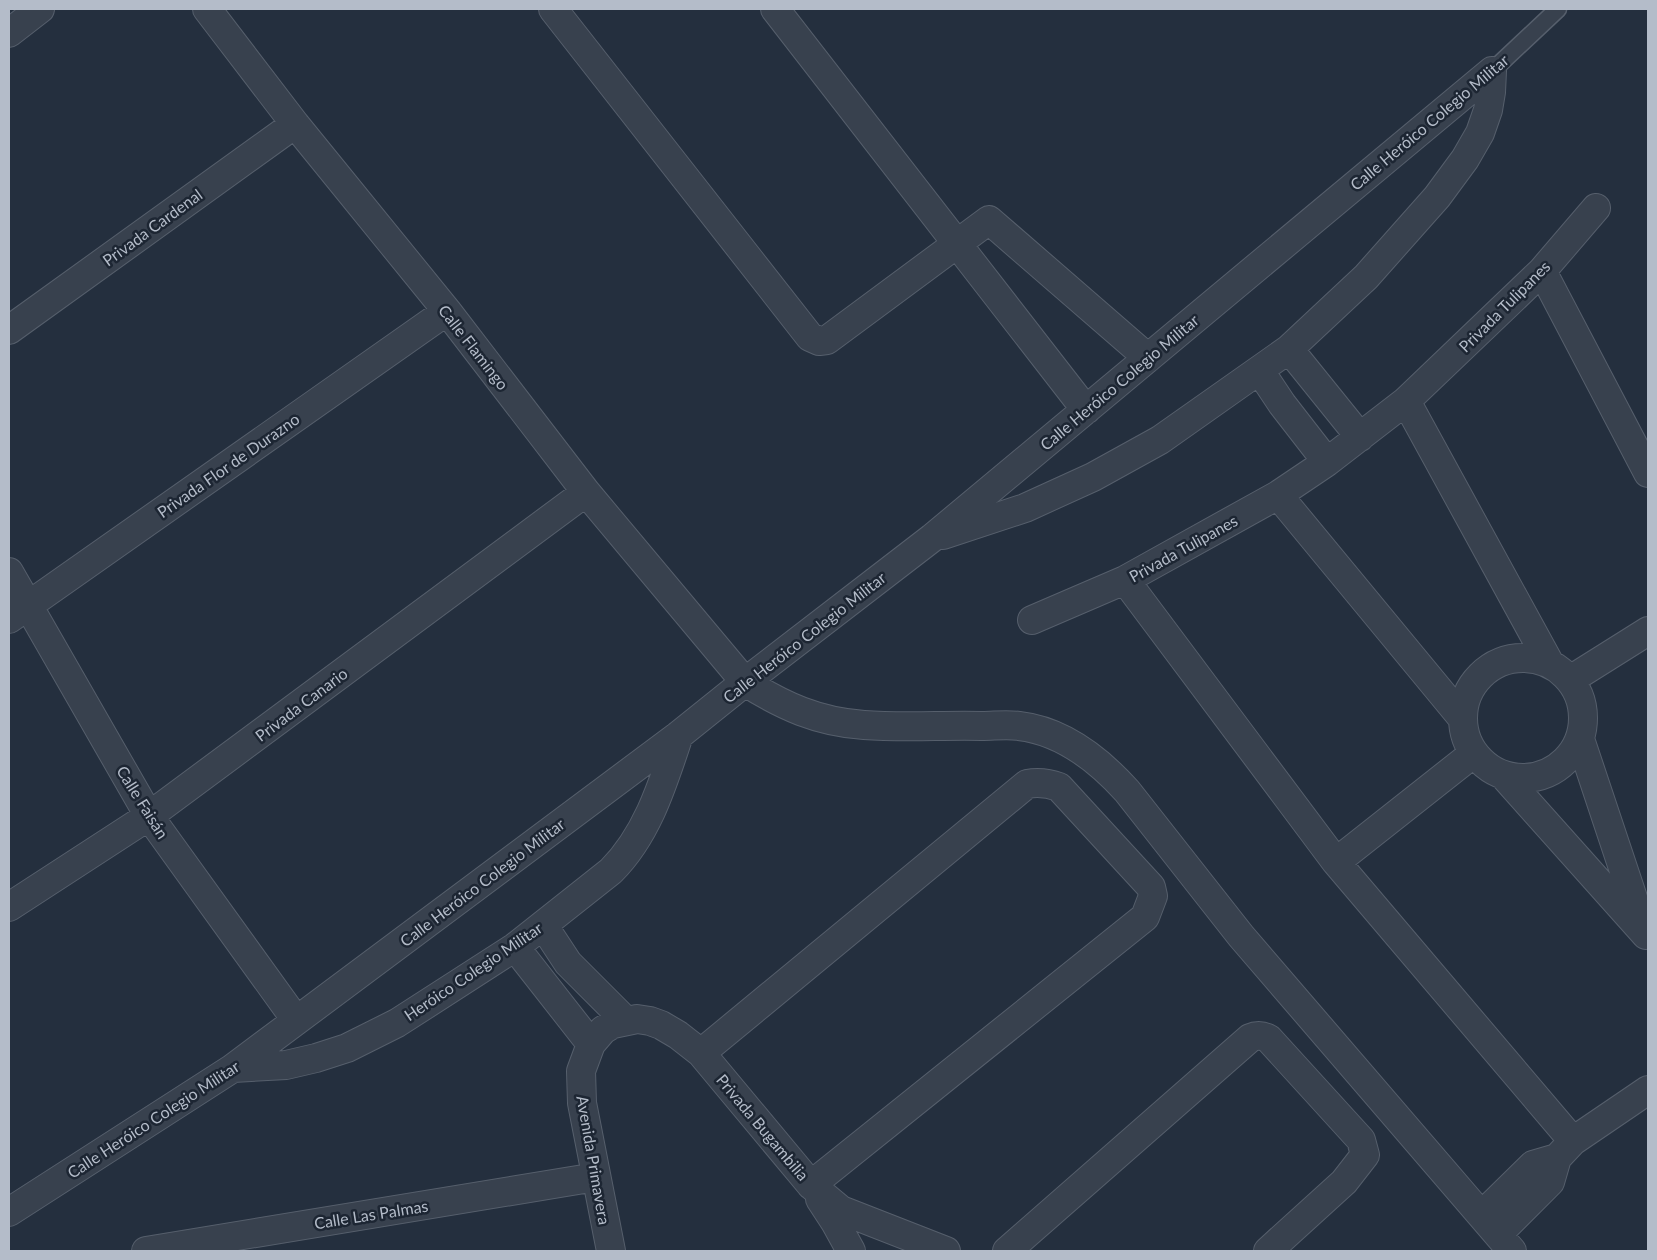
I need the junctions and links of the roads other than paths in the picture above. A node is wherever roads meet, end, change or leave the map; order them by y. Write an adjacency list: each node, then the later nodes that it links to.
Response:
1 (40, 9): 6 (street)
2 (207, 9): 8 (street, Calle Flamingo)
3 (553, 9): 10 (street)
4 (775, 9): 10 (street)
5 (1558, 9): 7 (lane, Calle Heróico Colegio Militar)
6 (9, 33)
7 (1492, 71): 14 (street); 15 (street, Calle Heróico Colegio Militar)
8 (295, 124): 12 (street, Calle Flamingo); 13 (street, Privada Cardenal)
9 (1596, 208): 11 (street, Privada Tulipanes)
10 (957, 244): 15 (street); 18 (street)
11 (1542, 271): 17 (street, Privada Tulipanes); 21 (street)
12 (447, 311): 22 (street, Calle Flamingo); 27 (street, Privada Flor de Durazno)
13 (9, 330)
14 (1289, 349): 16 (street); 19 (street)
15 (1148, 358): 18 (street, Calle Heróico Colegio Militar)
16 (1260, 371): 20 (street); 24 (street)
17 (1406, 401): 19 (street, Privada Tulipanes); 30 (street)
18 (1086, 410): 24 (street, Calle Heróico Colegio Militar)
19 (1360, 438): 20 (street, Privada Tulipanes)
20 (1327, 462): 23 (street, Privada Tulipanes)
21 (1648, 473)
22 (586, 492): 31 (street, Calle Flamingo); 37 (street, Privada Canario)
23 (1278, 495): 26 (street, Privada Tulipanes); 32 (street)
24 (932, 538): 31 (street, Calle Heróico Colegio Militar)
25 (9, 572): 27 (street, Calle Faisán)
26 (1125, 580): 28 (street, Privada Tulipanes); 38 (street)
27 (18, 612): 37 (street, Calle Faisán)
28 (1032, 620)
29 (1648, 631): 30 (street)
30 (1560, 672): 32 (street); 34 (street)
31 (745, 682): 33 (street, Calle Heróico Colegio Militar); 53 (street, Calle Flamingo)
32 (1463, 719): 35 (street)
33 (679, 735): 40 (street, Heróico Colegio Militar); 43 (street, Calle Heróico Colegio Militar)
34 (1580, 739): 36 (street); 41 (street)
35 (1474, 753): 36 (street); 38 (street)
36 (1504, 776): 41 (street)
37 (149, 816): 39 (street, Privada Canario); 43 (street, Calle Faisán)
38 (1336, 862): 49 (street)
39 (9, 907)
40 (543, 924): 42 (street, Heróico Colegio Militar); 44 (street)
41 (1647, 938)
42 (515, 947): 45 (street); 47 (street, Heróico Colegio Militar)
43 (296, 1020): 47 (street, Calle Heróico Colegio Militar)
44 (625, 1020): 45 (street, Privada Bugambilia); 46 (street, Privada Bugambilia)
45 (591, 1044): 50 (street, Avenida Primavera)
46 (701, 1053): 51 (street, Privada Bugambilia); 51 (street)
47 (232, 1068): 52 (street, Calle Heróico Colegio Militar)
48 (1648, 1090): 49 (street)
49 (1565, 1150): 53 (street)
50 (596, 1177): 54 (street, Calle Las Palmas); 55 (street, Avenida Primavera)
51 (811, 1185): 56 (street); 57 (street, Privada Bugambilia)
52 (9, 1212)
53 (1497, 1233)
54 (146, 1251)
55 (611, 1251)
56 (851, 1251)
57 (946, 1251)
58 (1007, 1251): 59 (street)
59 (1268, 1251)

